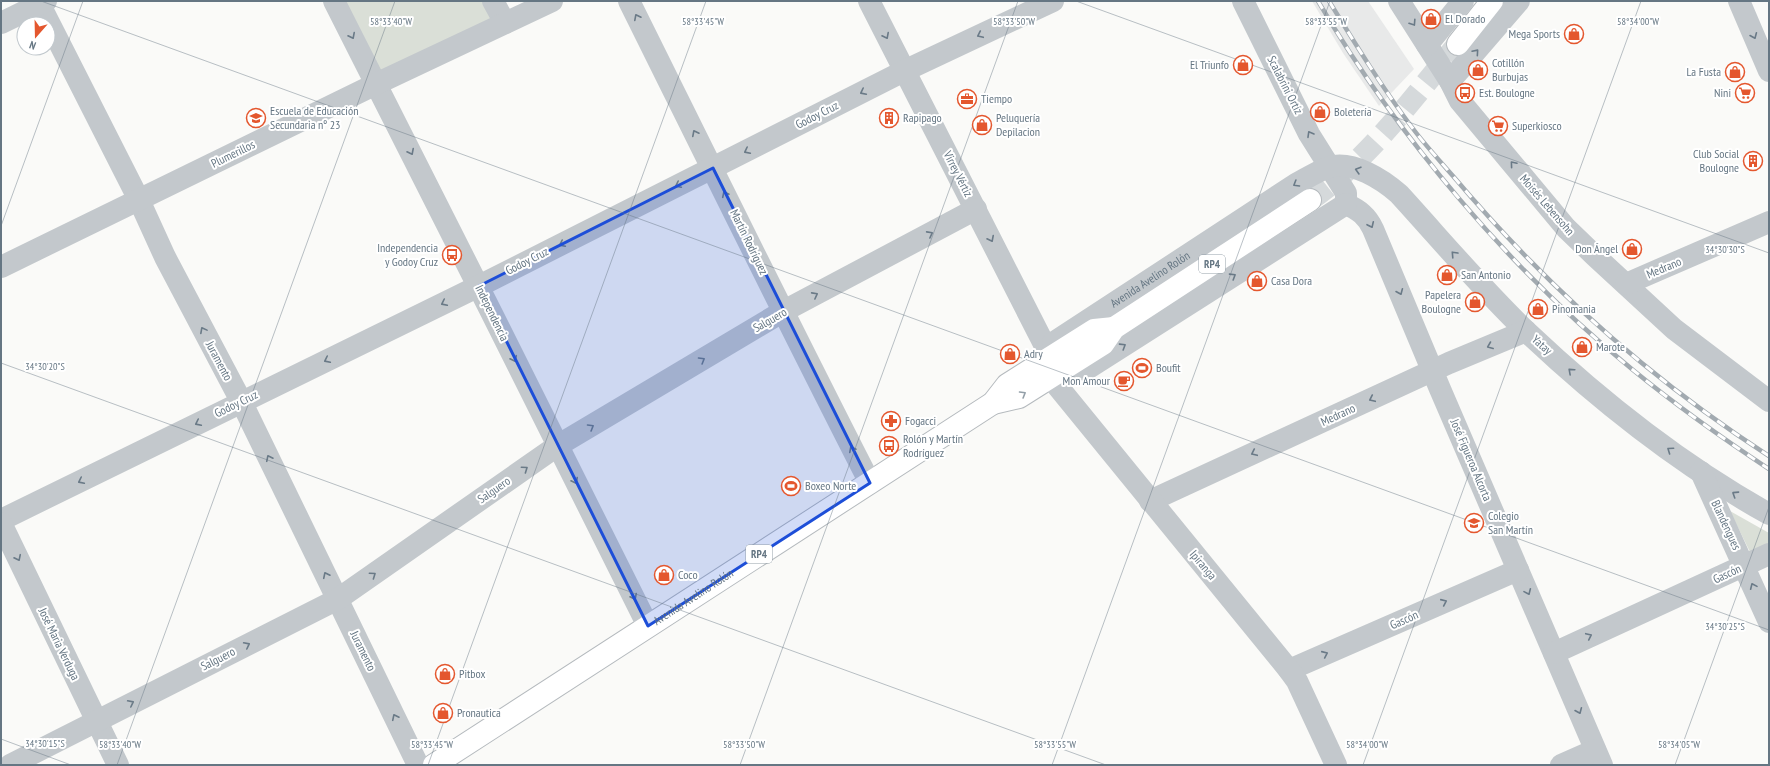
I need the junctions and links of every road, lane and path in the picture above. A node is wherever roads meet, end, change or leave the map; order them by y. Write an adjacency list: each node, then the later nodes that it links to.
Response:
1 (334, 1): 21 (street, Independencia, one-way to 21)
2 (493, 1): 15 (street)
3 (552, 1): 15 (street, Plumerillos)
4 (629, 1): 23 (street, Martín Rodríguez, one-way to 4)
5 (869, 1): 18 (street, Virrey Vértiz, one-way to 18)
6 (1053, 1): 18 (street, Godoy Cruz, one-way to 18)
7 (1243, 1): 22 (street, Scalabrini Ortíz, one-way to 7)
8 (1399, 1): 17 (street, Moisés Lebensohn, one-way to 17)
9 (1463, 1): 17 (street)
10 (1492, 1): 16 (main road)
11 (1519, 1): 20 (street, one-way to 11)
12 (1739, 1): 19 (street, one-way to 19)
13 (41, 2): 14 (street); 24 (street, Juramento)
14 (1, 23)
15 (504, 23): 21 (street, Plumerillos)
16 (1458, 44)
17 (1427, 45): 20 (street, Moisés Lebensohn)
18 (904, 71): 23 (street, Godoy Cruz, one-way to 23); 27 (street, Virrey Vértiz)
19 (1769, 71)
20 (1450, 81): 30 (street, Moisés Lebensohn, one-way to 20)
21 (376, 84): 24 (street, Plumerillos); 31 (street, Independencia, one-way to 31)
22 (1331, 167): 26 (street); 33 (street, Yatay, one-way to 22); 34 (street, Avenida Avelino Rolón, one-way to 34)
23 (712, 168): 31 (street, Godoy Cruz, one-way to 31); 32 (street, Martín Rodríguez, one-way to 23)
24 (138, 200): 29 (street, Plumerillos); 37 (street, Juramento, one-way to 24)
25 (1310, 200): 34 (main road, Avenida Avelino Rolón / RP4)
26 (1346, 204): 34 (street, Avenida Avelino Rolón, one-way to 26); 35 (street, José Figueroa Alcorta, one-way to 35)
27 (976, 209): 32 (street, Salguero, one-way to 27); 34 (street, Virrey Vértiz, one-way to 34)
28 (1769, 222): 30 (street, Medrano)
29 (1, 267)
30 (1626, 284): 36 (street, Moisés Lebensohn)
31 (479, 286): 37 (street, Godoy Cruz, one-way to 37); 38 (street, Independencia, one-way to 38)
32 (782, 312): 38 (street, Salguero, one-way to 32); 40 (street, Martín Rodríguez, one-way to 32)
33 (1526, 331): 35 (street, Medrano, one-way to 35); 39 (street, Yatay, one-way to 33)
34 (1046, 363): 40 (main road, Avenida Avelino Rolón / RP4); 41 (street, Ipiranga)
35 (1433, 370): 41 (street, Medrano, one-way to 41); 46 (street, José Figueroa Alcorta)
36 (1769, 401)
37 (241, 402): 43 (street, Godoy Cruz, one-way to 43); 47 (street, Juramento, one-way to 37)
38 (557, 446): 47 (street, Salguero, one-way to 38); 49 (street, Independencia, one-way to 49)
39 (1702, 472): 42 (street, Yatay, one-way to 39); 45 (street, Blandengues)
40 (870, 483): 49 (main road, Avenida Avelino Rolón / RP4)
41 (1150, 501): 51 (street, Ipiranga)
42 (1769, 514)
43 (1, 522): 52 (street, José Maria Verduga, one-way to 52)
44 (1769, 554): 45 (street, Gascón)
45 (1744, 566): 48 (street, Blandengues, one-way to 45); 50 (street, Gascón, one-way to 45)
46 (1518, 570): 50 (street, José Figueroa Alcorta, one-way to 50); 51 (street, Gascón, one-way to 46)
47 (338, 599): 52 (street, Salguero, one-way to 47); 56 (street, Juramento, one-way to 47)
48 (1769, 622)
49 (648, 626): 57 (main road, Avenida Avelino Rolón / RP4)
50 (1554, 653): 53 (street, José Figueroa Alcorta, one-way to 53)
51 (1289, 670): 58 (street, Ipiranga)
52 (96, 721): 54 (street, Salguero); 55 (street, José Maria Verduga)
53 (1599, 757): 59 (street)
54 (10, 765)
55 (118, 765)
56 (418, 765)
57 (434, 765)
58 (1336, 765)
59 (1561, 765)

